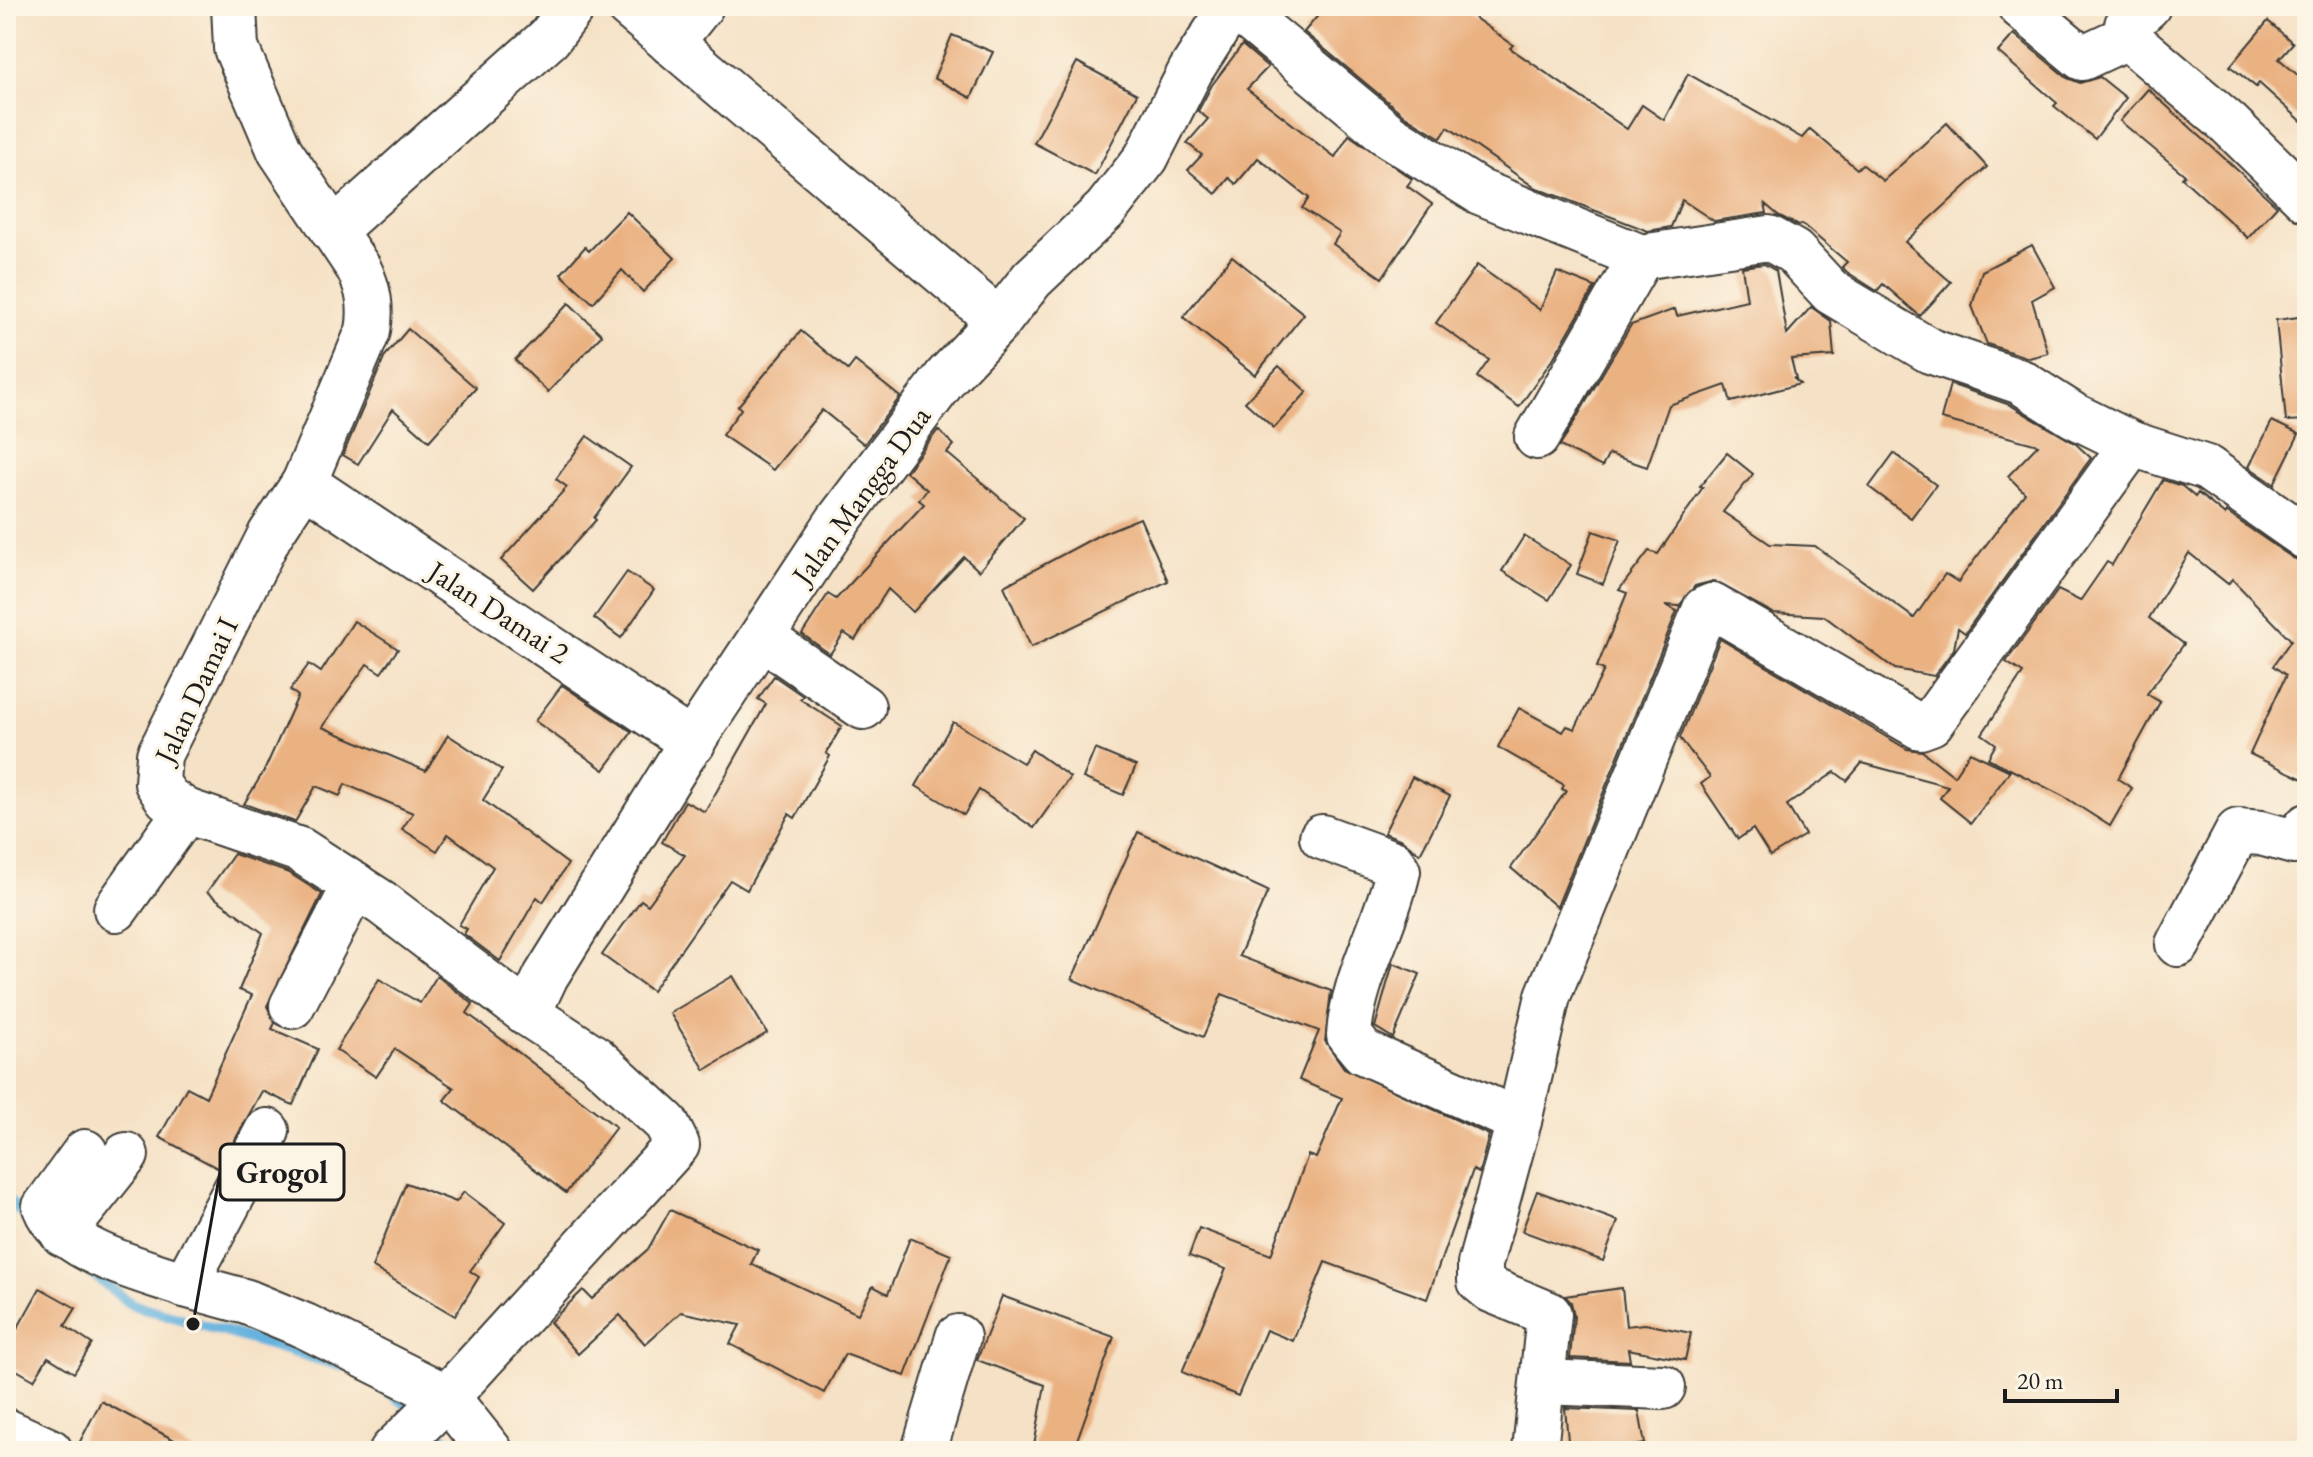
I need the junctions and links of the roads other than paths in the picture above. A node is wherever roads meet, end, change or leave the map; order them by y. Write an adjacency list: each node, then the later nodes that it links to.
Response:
1 (234, 6): 10 (street)
2 (573, 6): 10 (street)
3 (628, 6): 8 (street)
4 (701, 6): 8 (street)
5 (1233, 6): 11 (street); 12 (street, Jalan Mangga Dua)
6 (2020, 6): 7 (street)
7 (2138, 22): 9 (street)
8 (671, 43): 12 (street)
9 (2307, 200)
10 (333, 231): 15 (street)
11 (1641, 257): 13 (street); 14 (street)
12 (999, 321): 17 (street, Jalan Mangga Dua)
13 (1537, 437)
14 (2132, 444): 16 (street); 28 (street)
15 (304, 483): 19 (street, Jalan Damai 2); 20 (street, Jalan Damai I)
16 (2307, 538)
17 (763, 638): 18 (street); 19 (street, Jalan Mangga Dua)
18 (863, 707)
19 (693, 743): 27 (street, Jalan Mangga Dua)
20 (186, 811): 23 (street, Jalan Damai I); 24 (street)
21 (2307, 826): 25 (street)
22 (1322, 837): 28 (street)
23 (368, 894): 26 (street); 27 (street, Jalan Damai I)
24 (116, 909)
25 (2178, 944)
26 (292, 1006)
27 (528, 1014): 35 (street, Jalan Damai I)
28 (1519, 1121): 33 (street)
29 (267, 1131): 31 (street)
30 (106, 1153): 31 (street)
31 (185, 1285): 35 (street)
32 (958, 1337): 39 (street)
33 (1543, 1382): 34 (street); 40 (street)
34 (1663, 1387)
35 (419, 1424): 38 (street)
36 (6, 1431): 37 (street)
37 (50, 1451)
38 (490, 1451)
39 (924, 1451)
40 (1535, 1451)

